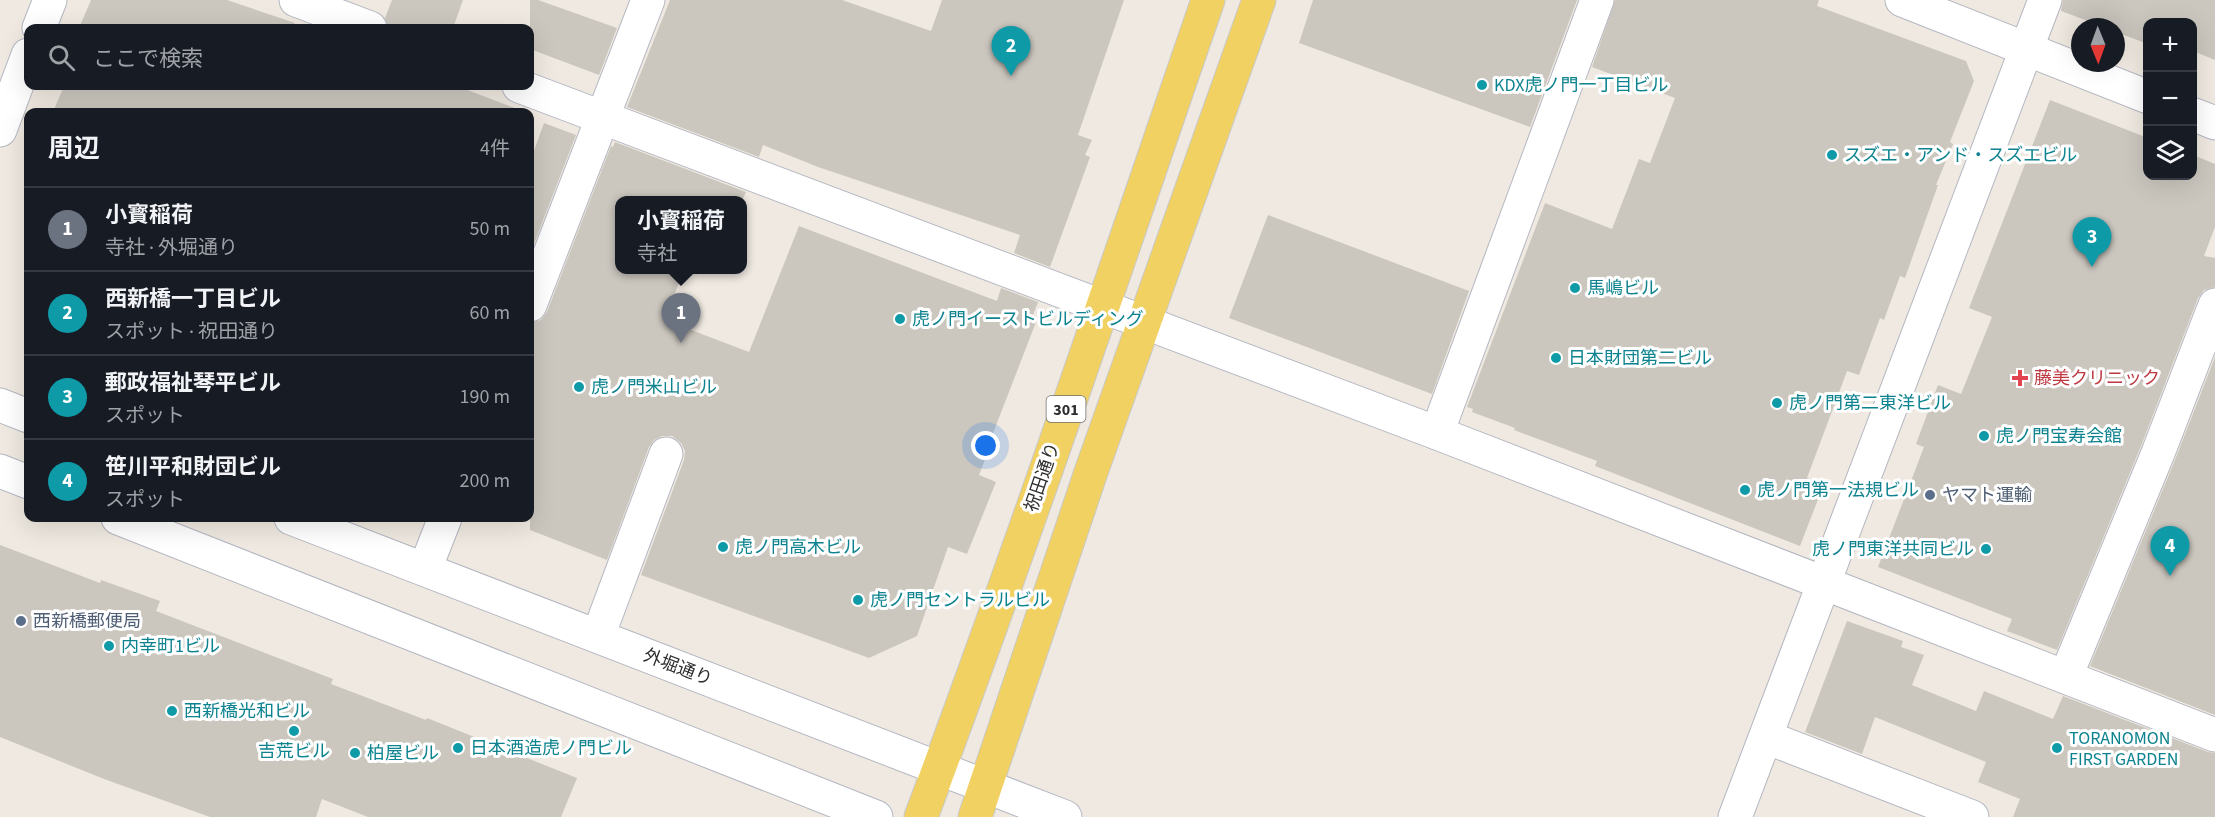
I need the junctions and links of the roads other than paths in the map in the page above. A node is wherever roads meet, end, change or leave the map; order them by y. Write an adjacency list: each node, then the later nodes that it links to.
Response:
1 (50, 0): 9 (street)
2 (296, 0): 10 (street)
3 (648, 0): 16 (street)
4 (1208, 0): 21 (main road, 祝田通り / 301)
5 (1259, 0): 22 (main road, 301)
6 (1597, 0): 25 (street)
7 (1902, 0): 11 (street)
8 (2045, 0): 11 (street)
9 (41, 24)
10 (359, 24)
11 (2026, 49): 14 (street); 33 (street)
12 (24, 66): 18 (street)
13 (530, 90): 16 (street)
14 (2143, 95)
15 (2197, 116): 17 (street)
16 (603, 118): 19 (street); 21 (street)
17 (2215, 123)
18 (0, 130)
19 (534, 295)
20 (2215, 305): 35 (street)
21 (1102, 306): 22 (street); 38 (main road, 祝田通り / 301)
22 (1145, 323): 25 (street); 39 (main road, 301)
23 (0, 405): 24 (street)
24 (24, 414)
25 (1437, 432): 33 (street)
26 (666, 454): 34 (street)
27 (0, 471): 28 (street)
28 (24, 480)
29 (128, 522): 40 (street)
30 (302, 522): 32 (street, 外堀通り)
31 (444, 522): 32 (street)
32 (425, 569): 34 (street, 外堀通り)
33 (1824, 582): 35 (street); 37 (street)
34 (598, 636): 38 (street, 外堀通り)
35 (2066, 676): 36 (street)
36 (2215, 735)
37 (1766, 737): 44 (street); 45 (street)
38 (939, 769): 39 (street, 外堀通り); 41 (main road, 祝田通り / 301)
39 (986, 786): 42 (main road, 301); 43 (street, 外堀通り)
40 (876, 817)
41 (921, 817)
42 (975, 817)
43 (1065, 817)
44 (1735, 817)
45 (1972, 817)

